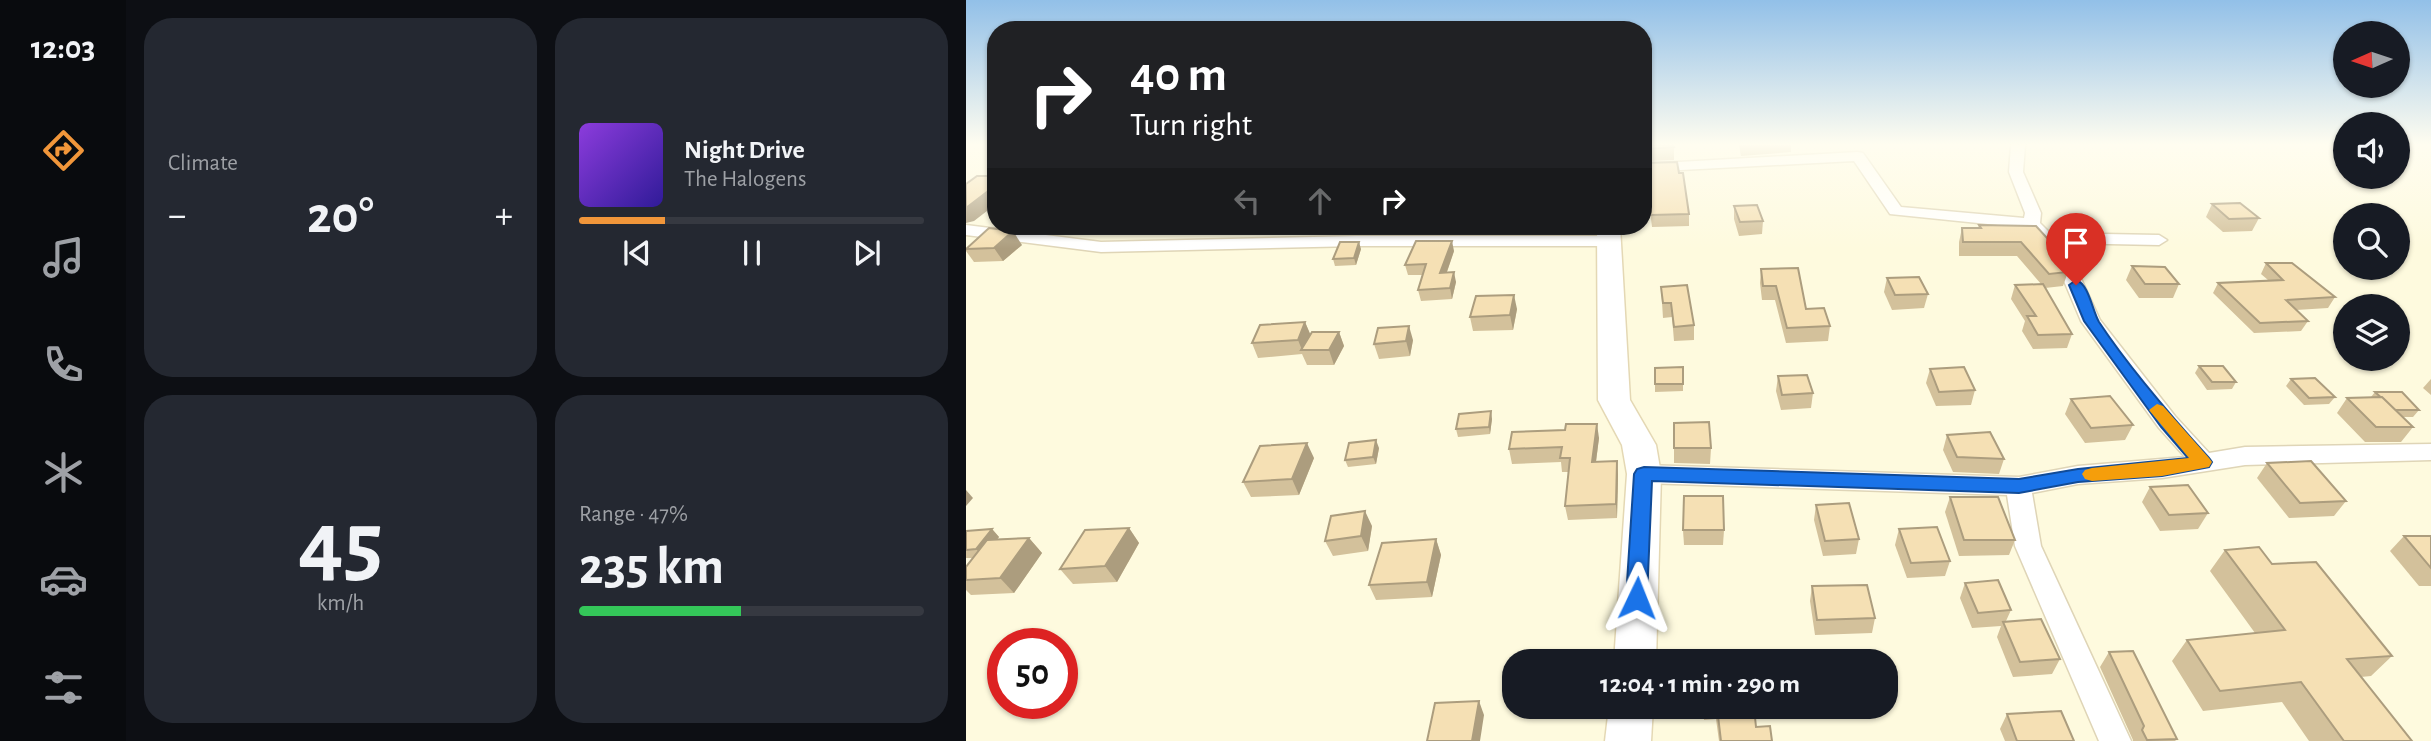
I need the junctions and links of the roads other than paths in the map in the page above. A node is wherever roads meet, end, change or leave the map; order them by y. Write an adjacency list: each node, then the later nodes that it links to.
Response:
1 (1874, 180): 4 (street)
2 (2019, 180): 4 (street)
3 (966, 230): 5 (street)
4 (2039, 231): 9 (street); 11 (street)
5 (987, 233)
6 (1006, 235): 7 (street)
7 (1546, 235)
8 (1609, 235): 12 (main road)
9 (2159, 240)
10 (2431, 452): 11 (street)
11 (2203, 462): 13 (street)
12 (1644, 474): 13 (street); 14 (main road)
13 (2019, 486): 17 (street)
14 (1635, 649)
15 (1630, 719): 16 (main road)
16 (1628, 741)
17 (2115, 741)

